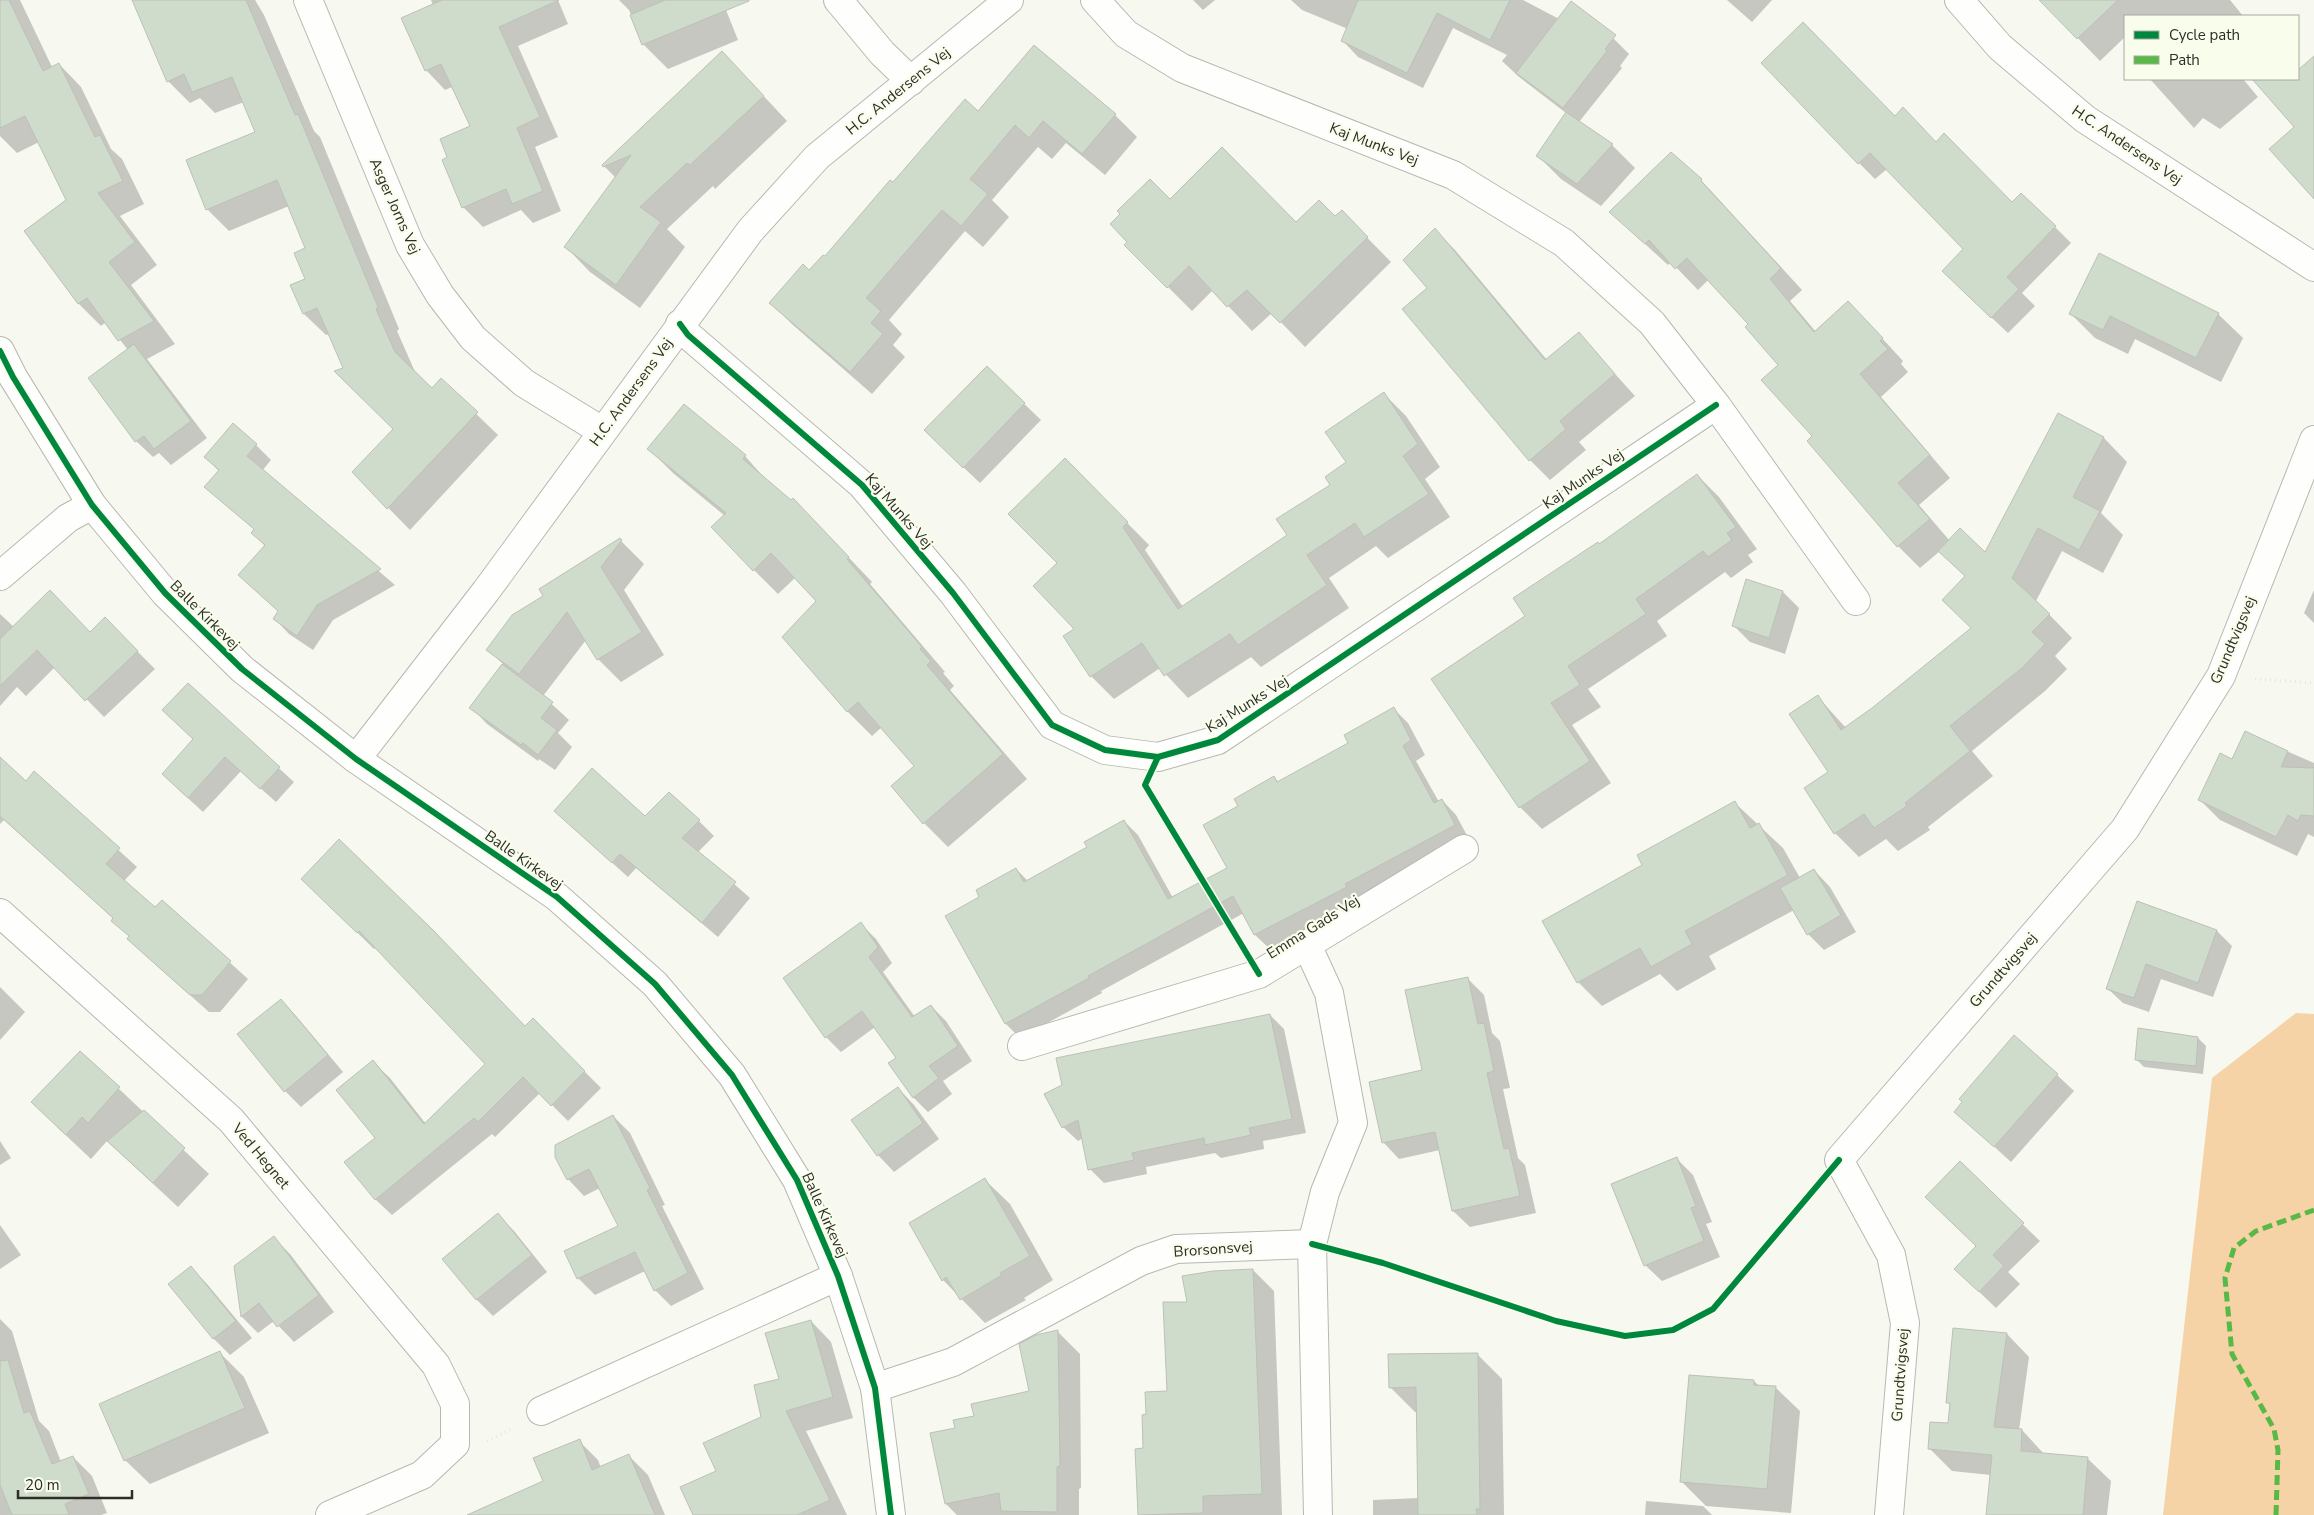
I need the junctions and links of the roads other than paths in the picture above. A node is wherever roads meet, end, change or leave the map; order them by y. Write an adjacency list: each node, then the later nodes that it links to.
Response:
1 (308, 0): 11 (street, Asger Jorns Vej)
2 (838, 0): 6 (street)
3 (1009, 0): 6 (street, H.C. Andersens Vej)
4 (1095, 0): 10 (street, Kaj Munks Vej)
5 (1959, 0): 7 (street, H.C. Andersens Vej)
6 (911, 81): 8 (street, H.C. Andersens Vej)
7 (2314, 267)
8 (680, 324): 10 (street, Kaj Munks Vej); 11 (street, H.C. Andersens Vej)
9 (0, 351): 13 (street, Balle Kirkevej)
10 (1716, 404): 15 (street, Kaj Munks Vej)
11 (602, 431): 16 (street, H.C. Andersens Vej)
12 (2314, 440): 28 (street, Grundtvigsvej)
13 (92, 504): 14 (street); 16 (street, Balle Kirkevej)
14 (0, 576)
15 (1856, 601)
16 (356, 760): 22 (street, Balle Kirkevej)
17 (1464, 849): 19 (street, Emma Gads Vej)
18 (0, 914): 25 (street, Ved Hegnet)
19 (1307, 945): 20 (street, Emma Gads Vej); 21 (street, Emma Gads Vej)
20 (1022, 1046)
21 (1312, 1244): 23 (street, Brorsonsvej); 27 (street)
22 (838, 1276): 23 (street, Balle Kirkevej); 24 (street, Balle Kirkevej)
23 (875, 1388): 26 (street, Balle Kirkevej)
24 (541, 1411)
25 (330, 1515)
26 (891, 1515)
27 (1318, 1515)
28 (1889, 1515)

